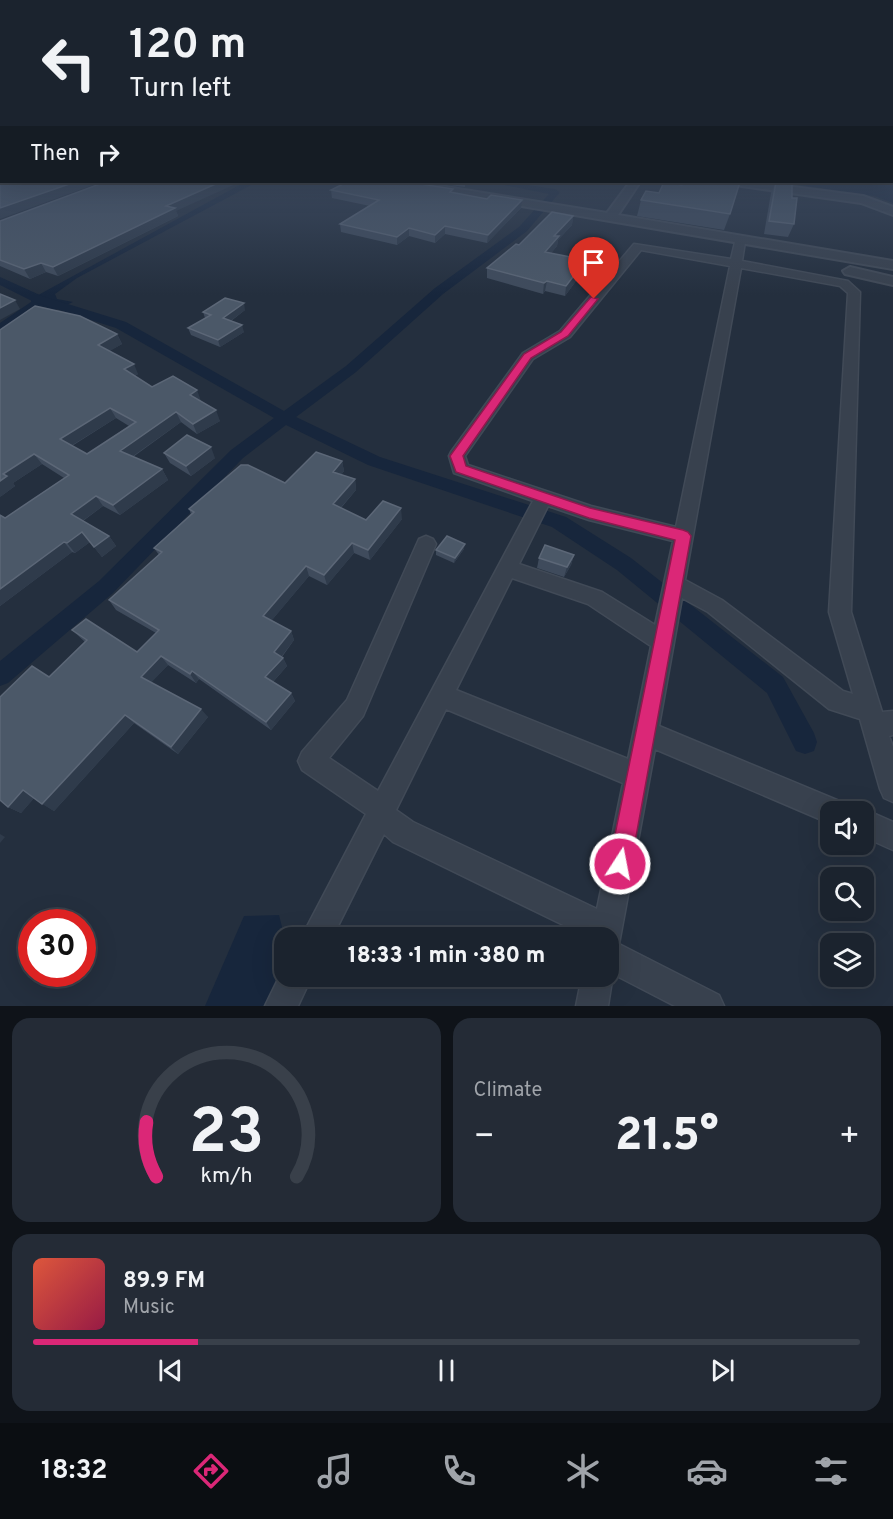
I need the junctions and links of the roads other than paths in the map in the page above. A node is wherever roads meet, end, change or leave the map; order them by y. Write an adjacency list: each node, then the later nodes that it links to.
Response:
1 (516, 201): 5 (street)
2 (622, 201): 5 (street)
3 (866, 201): 4 (street)
4 (893, 211)
5 (611, 217): 6 (street)
6 (689, 231): 7 (street); 8 (street)
7 (738, 253): 9 (street); 10 (street); 11 (street); 17 (street)
8 (893, 265)
9 (893, 281)
10 (544, 496): 11 (street); 13 (street)
11 (683, 536): 14 (street)
12 (426, 544): 22 (street)
13 (508, 569): 15 (street); 16 (street)
14 (674, 584): 15 (street); 17 (street)
15 (663, 642): 18 (street)
16 (442, 696): 19 (street); 22 (street)
17 (879, 719): 20 (street)
18 (645, 732): 19 (street); 21 (street)
19 (637, 776): 27 (street)
20 (893, 789)
21 (820, 806)
22 (381, 812): 25 (street); 26 (street)
23 (874, 828): 24 (street)
24 (893, 836)
25 (322, 927)
26 (581, 927)
27 (610, 927)
28 (619, 949): 33 (street)
29 (290, 987): 31 (street)
30 (596, 987): 32 (street)
31 (281, 1006)
32 (592, 1006)
33 (708, 1006)

